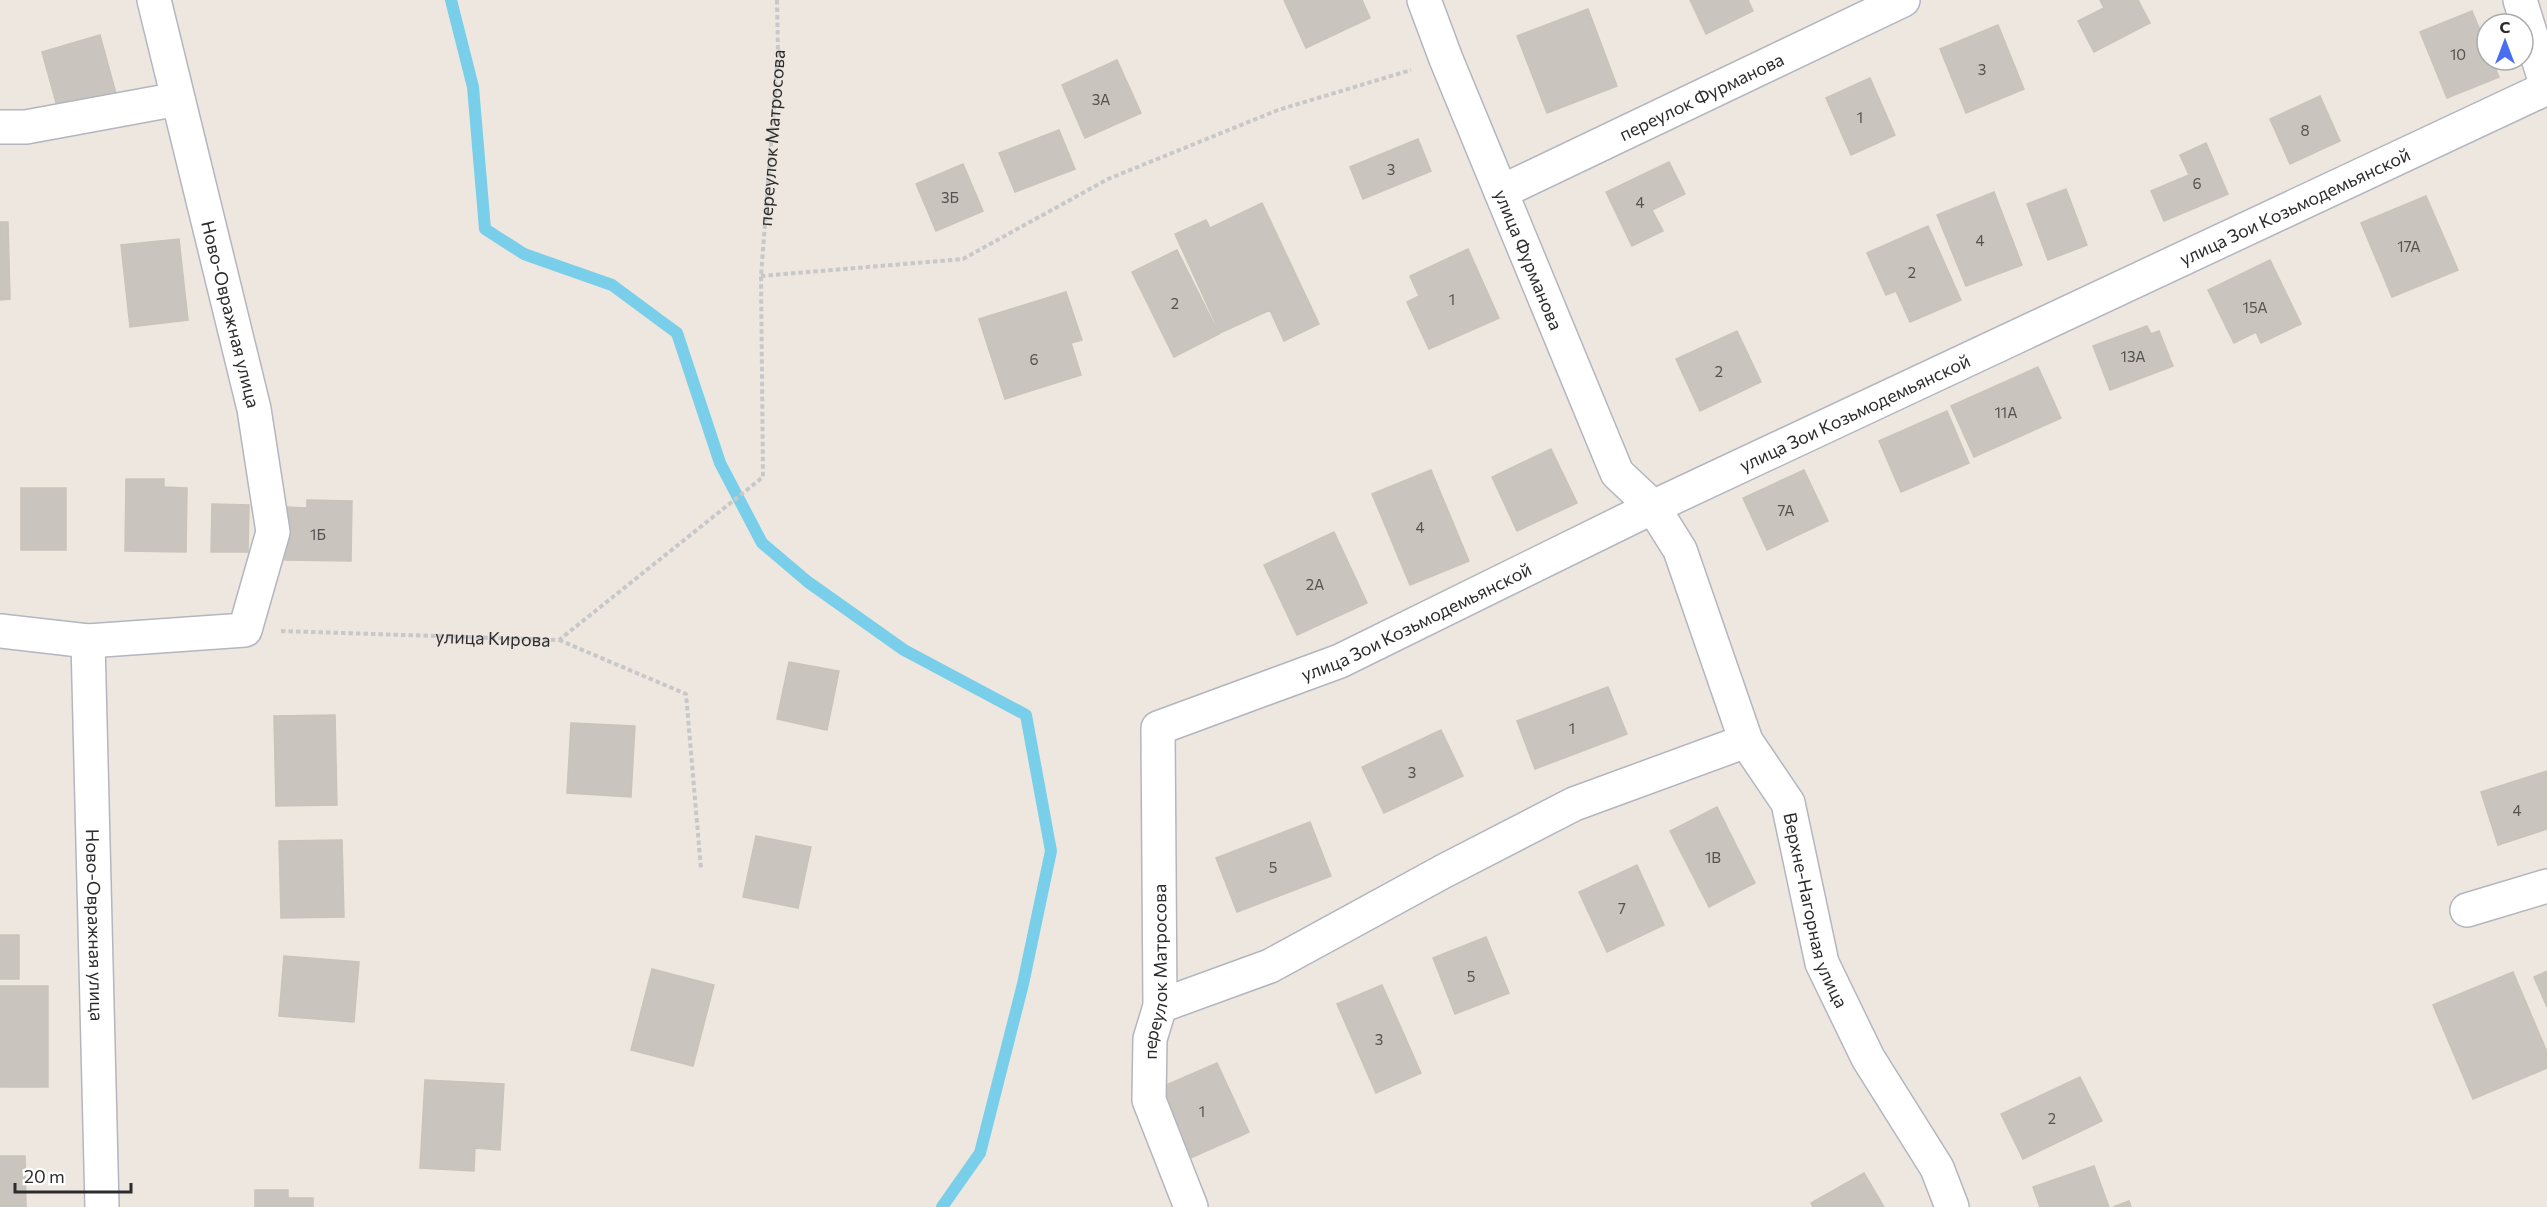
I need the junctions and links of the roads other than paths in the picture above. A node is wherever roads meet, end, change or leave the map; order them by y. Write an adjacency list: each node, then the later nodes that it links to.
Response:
1 (154, 0): 6 (street, Ново-Овражная улица)
2 (1424, 0): 8 (street, улица Фурманова)
3 (1903, 0): 8 (street, переулок Фурманова)
4 (2520, 0): 5 (street)
5 (2547, 88): 9 (street, улица Зои Козьмодемьянской)
6 (178, 99): 7 (street); 11 (street, Ново-Овражная улица)
7 (0, 127)
8 (1501, 192): 9 (street, улица Фурманова)
9 (1653, 507): 12 (street, улица Зои Козьмодемьянской); 13 (street, Верхне-Нагорная улица)
10 (0, 631): 11 (street)
11 (88, 640): 17 (street, Ново-Овражная улица)
12 (1158, 728): 16 (street, переулок Матросова)
13 (1746, 741): 16 (street); 19 (street, Верхне-Нагорная улица)
14 (2547, 886): 15 (street)
15 (2467, 910)
16 (1160, 1006): 18 (street, переулок Матросова)
17 (102, 1207)
18 (1191, 1207)
19 (1952, 1207)

